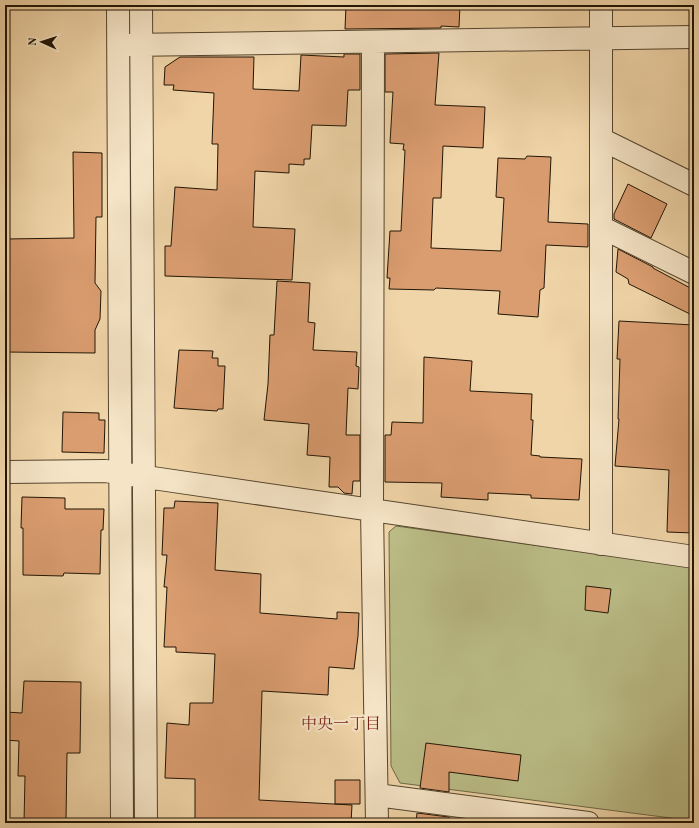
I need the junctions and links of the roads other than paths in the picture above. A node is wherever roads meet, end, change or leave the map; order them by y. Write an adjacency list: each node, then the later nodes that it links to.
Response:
1 (118, 5): 7 (street)
2 (141, 5): 7 (street)
3 (601, 5): 5 (street)
4 (694, 37): 5 (street)
5 (602, 38): 6 (street); 8 (street)
6 (373, 42): 7 (street); 15 (street)
7 (130, 44): 13 (street); 14 (street)
8 (601, 139): 9 (street); 10 (street)
9 (694, 185)
10 (601, 227): 11 (street); 16 (street)
11 (694, 273)
12 (5, 472): 13 (street)
13 (121, 473): 14 (street); 19 (street)
14 (144, 476): 15 (street); 20 (street)
15 (372, 510): 16 (street); 18 (street)
16 (601, 544): 17 (street)
17 (694, 557)
18 (377, 795): 21 (street); 22 (street)
19 (122, 823)
20 (146, 823)
21 (377, 823)
22 (588, 823)

